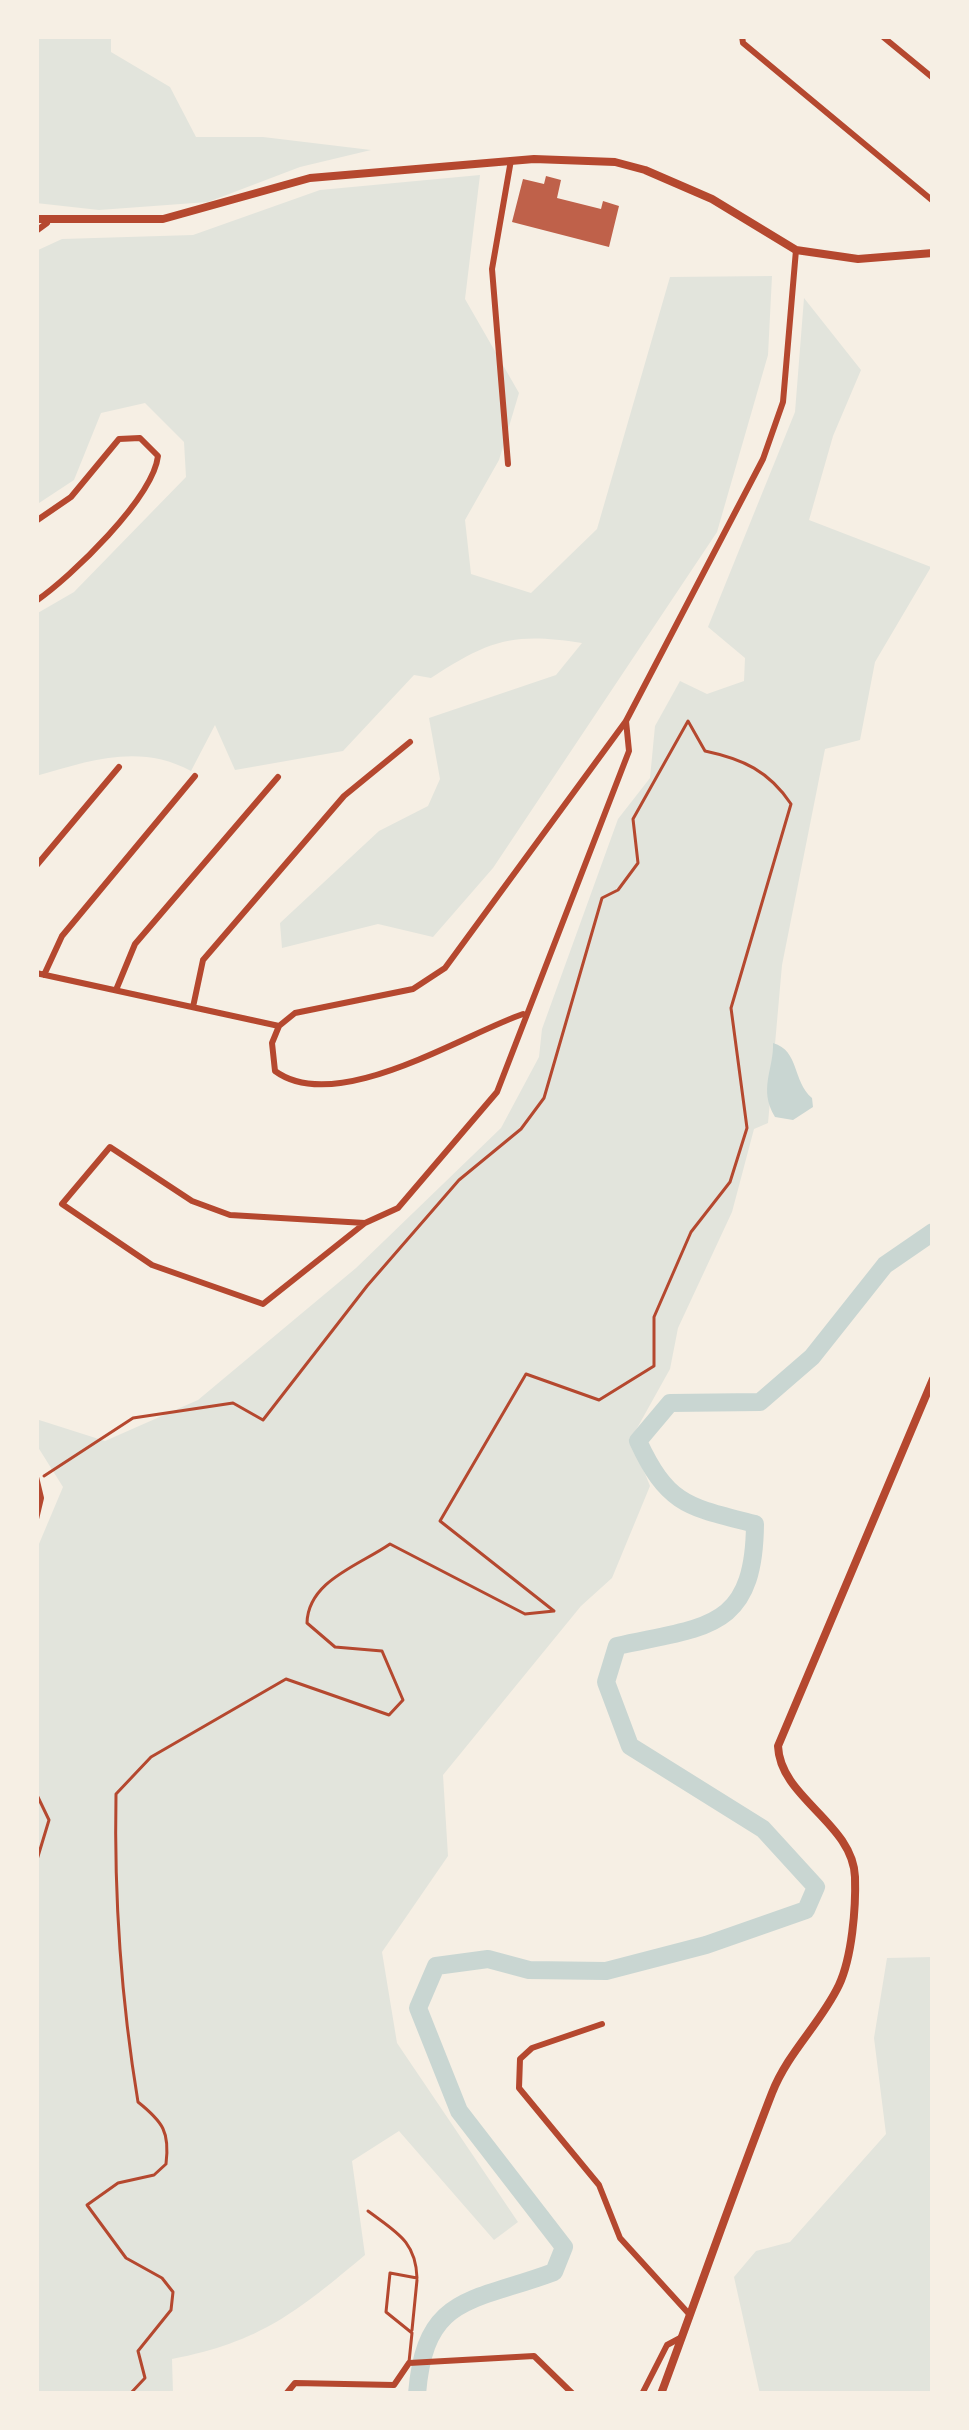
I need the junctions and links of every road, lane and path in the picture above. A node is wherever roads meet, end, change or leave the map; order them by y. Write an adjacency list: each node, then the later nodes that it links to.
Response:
1 (742, 36): 5 (street)
2 (882, 36): 3 (street)
3 (933, 79)
4 (511, 160): 7 (street); 9 (street); 11 (street)
5 (933, 201)
6 (36, 219): 7 (street)
7 (47, 223): 8 (street)
8 (36, 231)
9 (796, 250): 10 (street); 14 (street)
10 (933, 253)
11 (508, 464)
12 (36, 521): 13 (street)
13 (36, 601)
14 (626, 721): 23 (street); 24 (street)
15 (410, 742): 22 (street)
16 (118, 767): 19 (street)
17 (195, 776): 20 (street)
18 (278, 777): 21 (street)
19 (36, 866)
20 (40, 974): 21 (street)
21 (116, 990): 22 (street)
22 (193, 1007): 24 (street)
23 (524, 1014): 24 (street); 25 (street)
24 (279, 1026)
25 (365, 1223): 25 (street)
26 (933, 1379): 34 (street)
27 (37, 1479): 28 (street); 39 (path)
28 (36, 1519)
29 (36, 1793): 30 (path)
30 (36, 1863)
31 (602, 2024): 34 (street)
32 (368, 2211): 33 (lane)
33 (417, 2278): 35 (lane); 35 (lane)
34 (690, 2315): 36 (street)
35 (412, 2333): 37 (lane)
36 (682, 2337): 43 (street); 44 (street)
37 (409, 2363): 38 (street); 42 (street)
38 (307, 2382): 40 (street); 41 (street)
39 (130, 2394)
40 (286, 2394)
41 (298, 2394)
42 (573, 2394)
43 (642, 2394)
44 (661, 2394)

